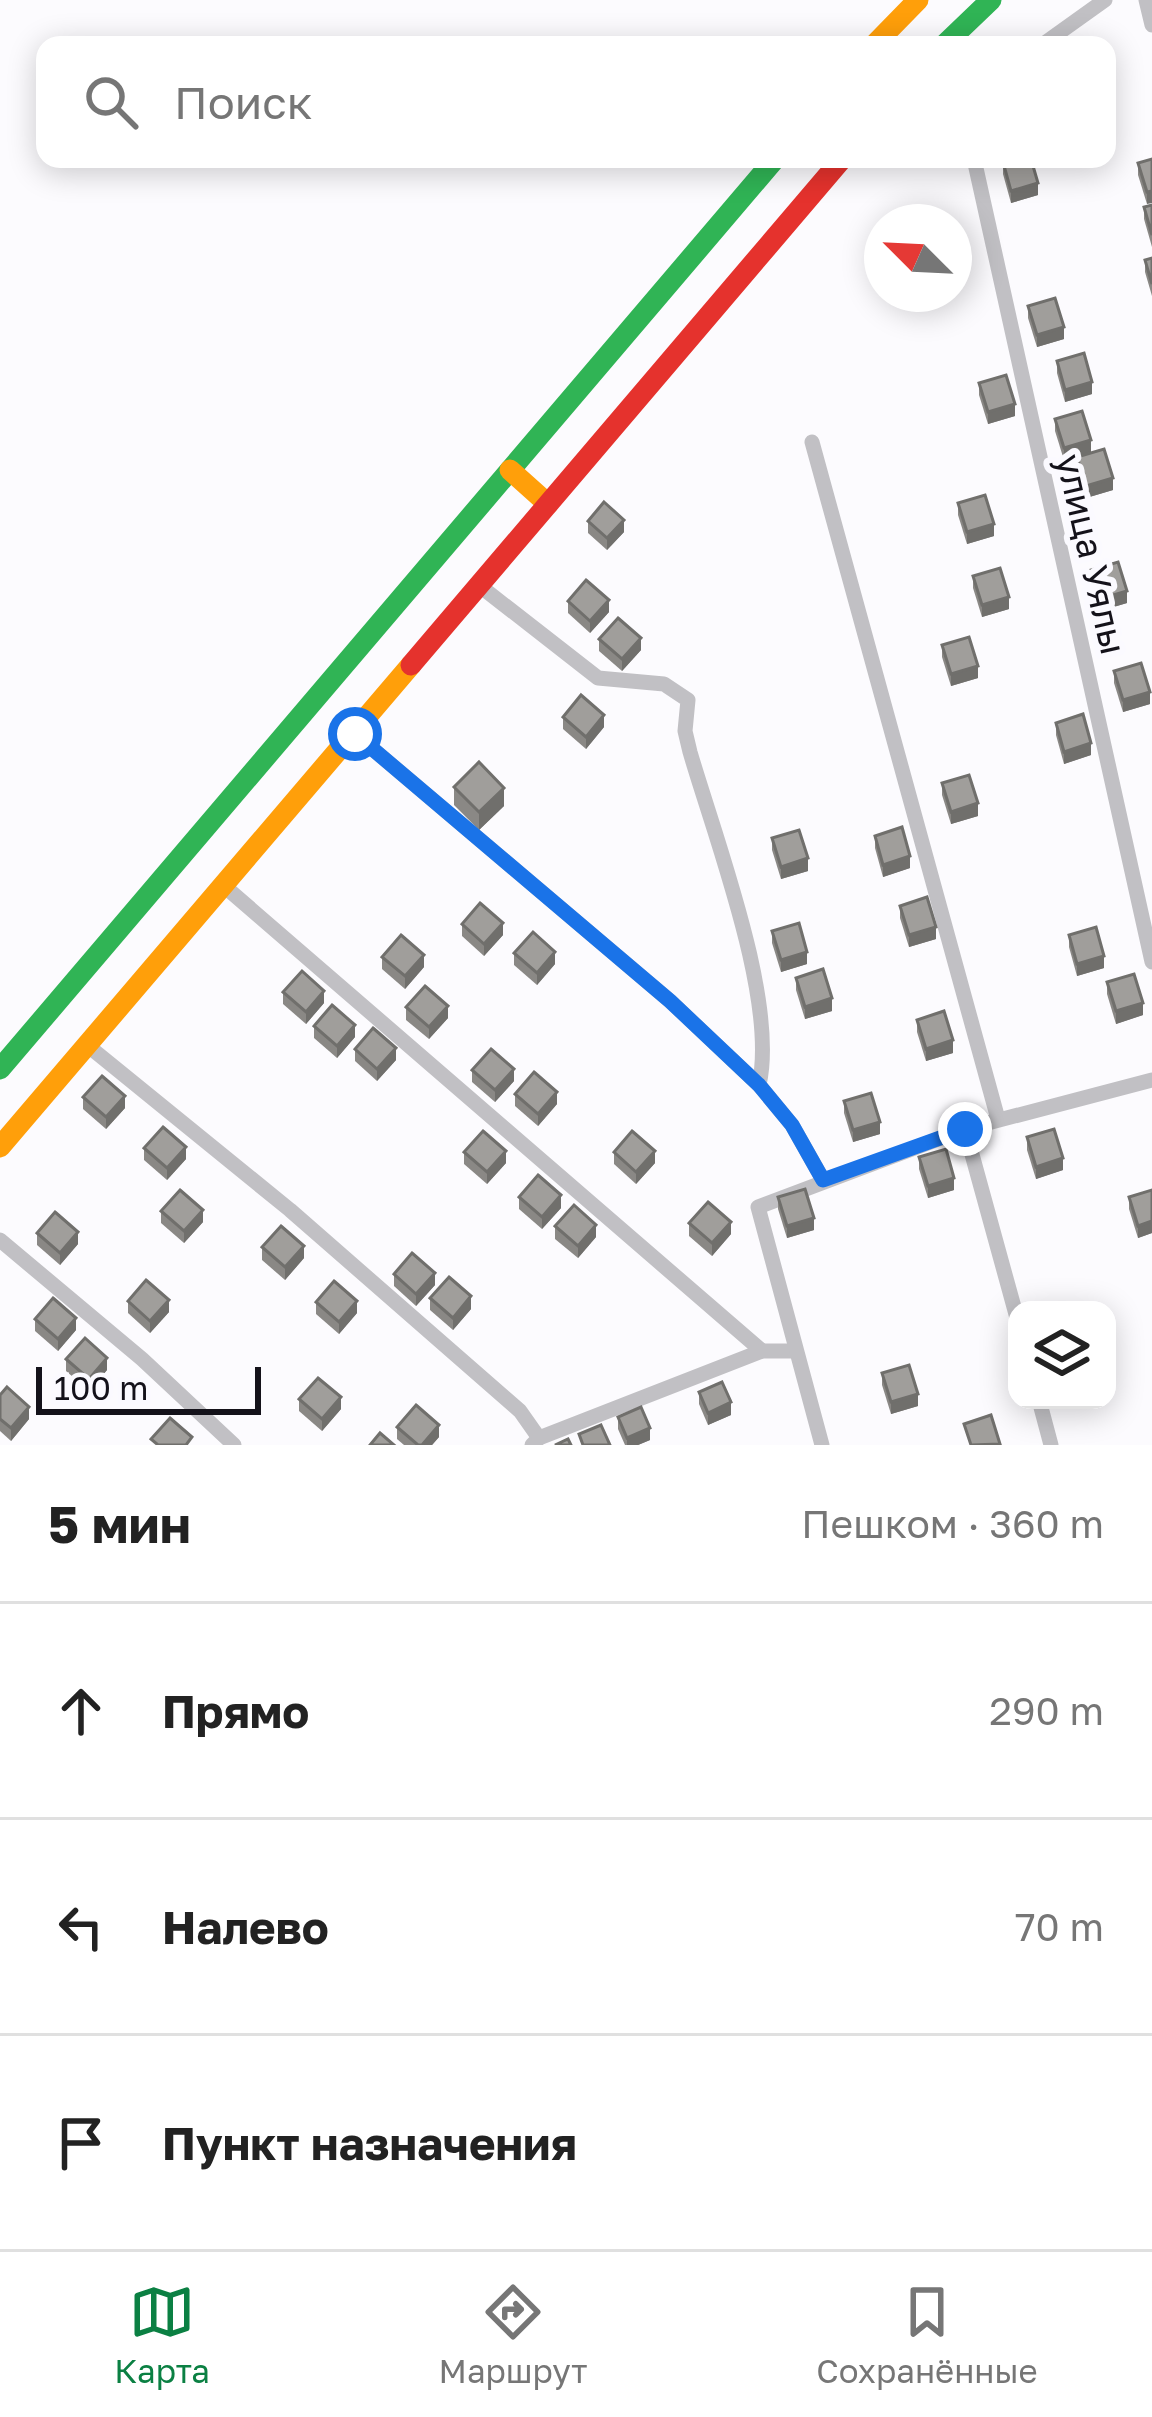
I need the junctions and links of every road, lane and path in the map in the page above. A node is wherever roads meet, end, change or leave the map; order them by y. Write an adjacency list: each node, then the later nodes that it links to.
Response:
1 (918, 0): 6 (main road)
2 (991, 0): 7 (main road)
3 (1105, 0): 8 (street)
4 (1146, 0): 5 (street)
5 (1152, 25)
6 (883, 36)
7 (953, 36)
8 (1055, 36)
9 (767, 168): 13 (main road)
10 (834, 168): 14 (main road)
11 (976, 168): 18 (street, улица Уялы)
12 (812, 442): 23 (street)
13 (510, 470): 14 (main road); 20 (main road)
14 (548, 504): 15 (main road)
15 (480, 586): 16 (main road); 22 (street)
16 (355, 734): 17 (main road); 22 (street)
17 (224, 885): 19 (main road); 30 (street)
18 (1152, 962)
19 (87, 1045): 25 (main road); 32 (street)
20 (0, 1069)
21 (1152, 1080): 23 (street)
22 (759, 1085): 26 (street)
23 (998, 1120): 24 (street)
24 (965, 1129): 26 (street); 28 (street)
25 (0, 1147)
26 (823, 1180): 29 (street)
27 (0, 1240): 33 (street)
28 (1012, 1301)
29 (794, 1351): 30 (street); 34 (street)
30 (762, 1352): 32 (street)
31 (1042, 1409): 35 (street)
32 (536, 1441)
33 (234, 1445)
34 (822, 1445)
35 (1052, 1445)

